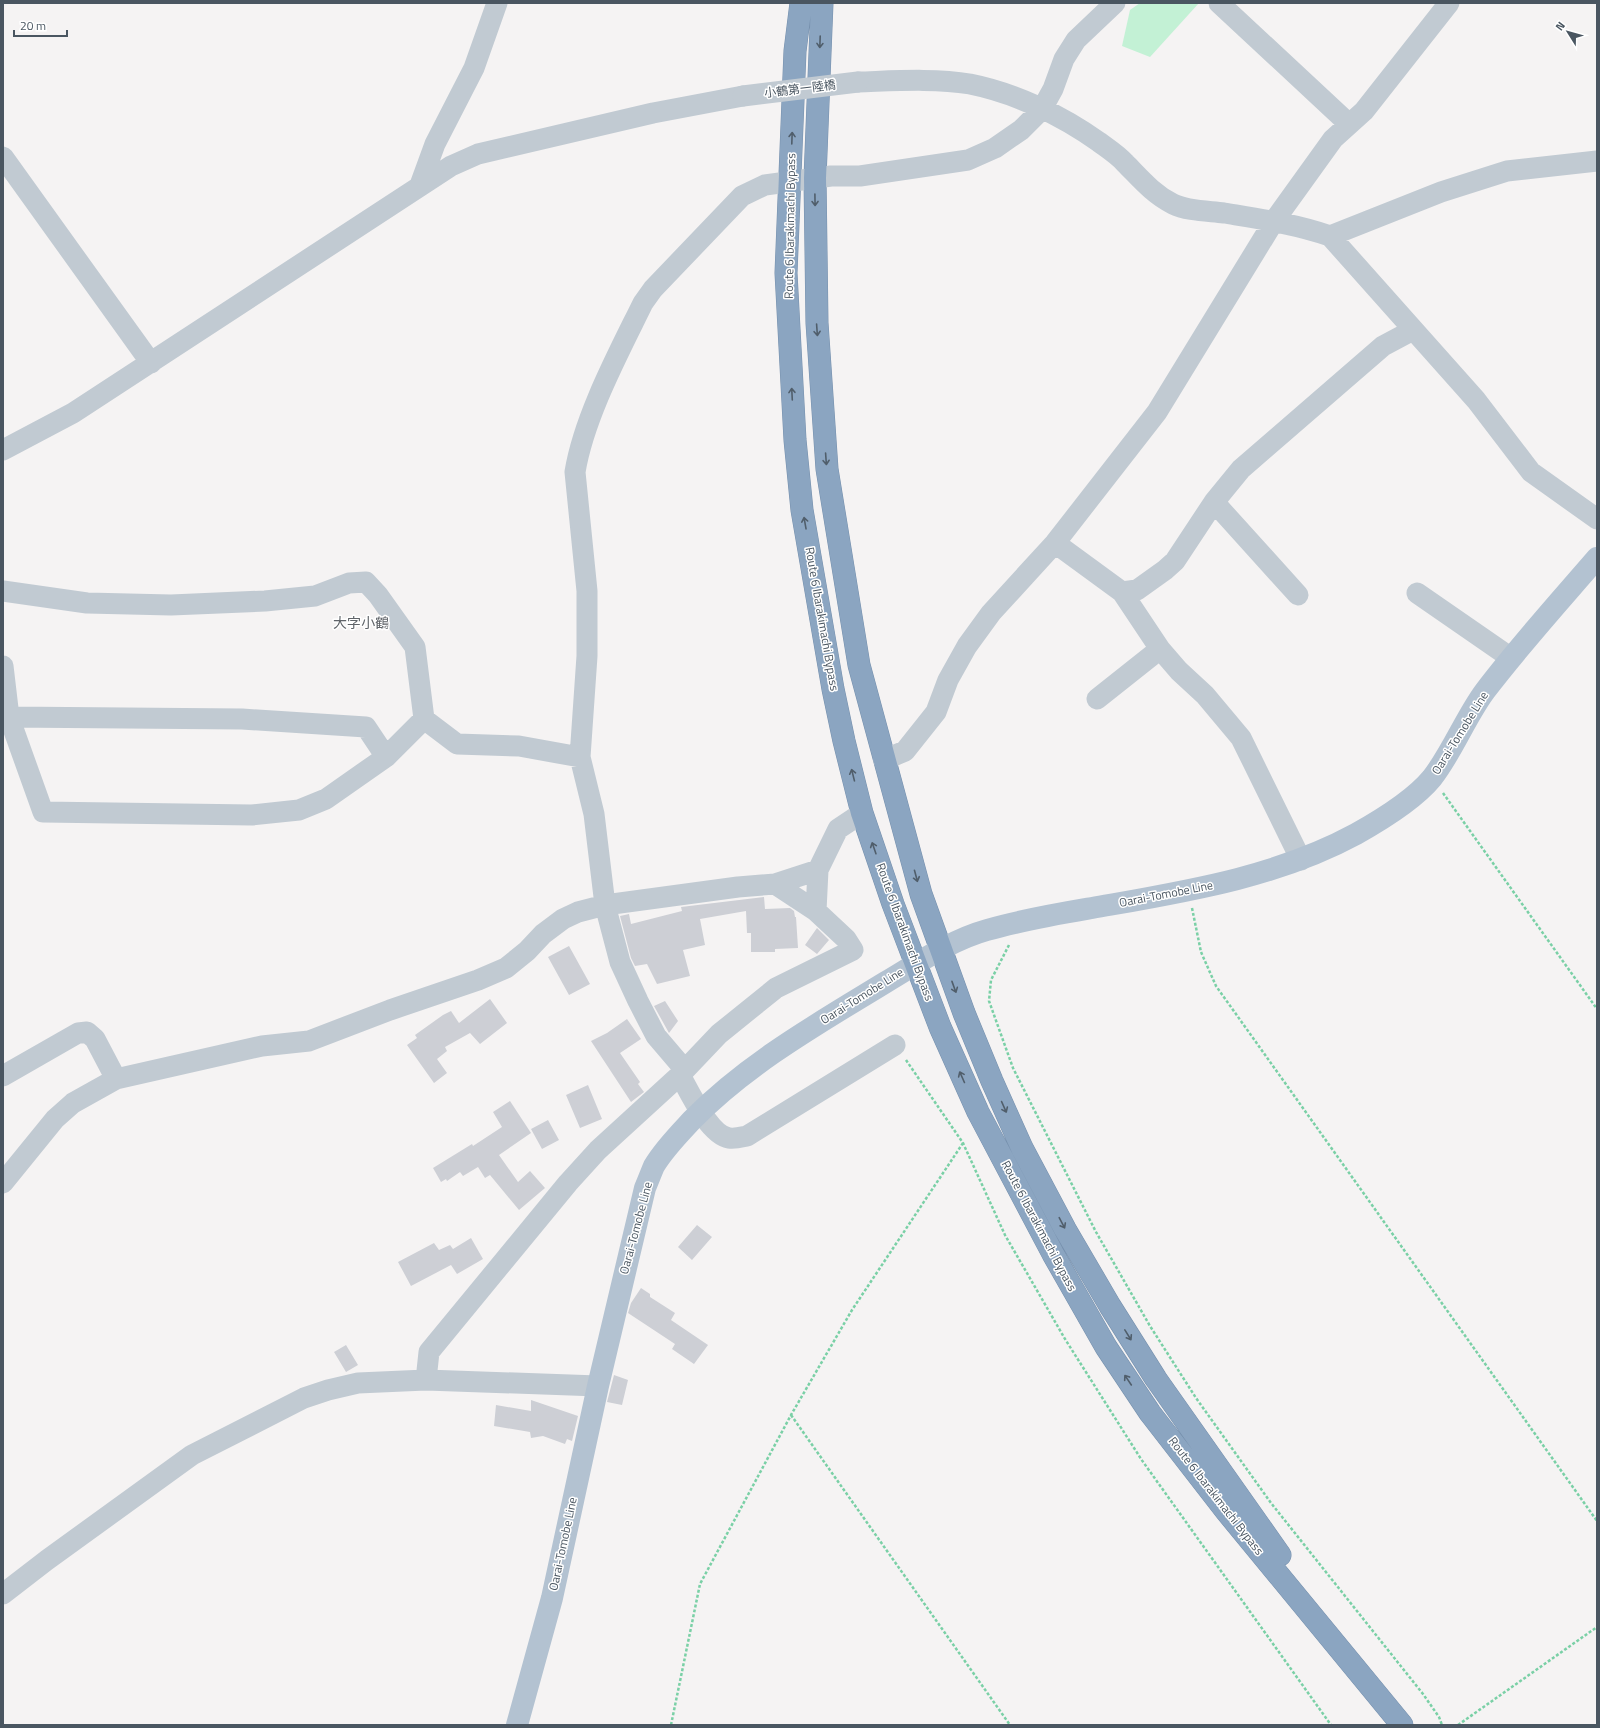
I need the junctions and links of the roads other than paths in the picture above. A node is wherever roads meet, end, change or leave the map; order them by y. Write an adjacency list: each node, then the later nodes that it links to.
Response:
1 (497, 3): 13 (street)
2 (801, 3): 12 (highway, Route 6 Ibarakimachi Bypass, one-way to 2)
3 (822, 3): 11 (highway, Route 6 Ibarakimachi Bypass, one-way to 11)
4 (1115, 3): 7 (street)
5 (1219, 3): 8 (street)
6 (1450, 3): 8 (street)
7 (1042, 109): 11 (street); 13 (street, 小鶴第一陸橋, bridge); 14 (street, 小鶴第一陸橋)
8 (1349, 124): 14 (street)
9 (3, 157): 17 (street)
10 (1597, 161): 15 (street)
11 (815, 178): 12 (street); 35 (highway, Route 6 Ibarakimachi Bypass, one-way to 35)
12 (790, 180): 34 (street); 36 (highway, Route 6 Ibarakimachi Bypass, one-way to 12)
13 (420, 185): 17 (street, 小鶴第一陸橋)
14 (1274, 221): 15 (street, 小鶴第一陸橋); 21 (street)
15 (1330, 236): 16 (street)
16 (1413, 330): 19 (street); 20 (street)
17 (151, 363): 18 (street, 小鶴第一陸橋)
18 (3, 450)
19 (1214, 502): 24 (street); 26 (street)
20 (1597, 519)
21 (1055, 543): 24 (street); 35 (street)
22 (1597, 558): 28 (main road, Oarai-Tomobe Line)
23 (3, 591): 32 (street)
24 (1122, 592): 27 (street)
25 (1417, 593): 28 (street)
26 (1298, 595)
27 (1160, 649): 30 (street); 37 (street)
28 (1512, 658): 37 (main road, Oarai-Tomobe Line)
29 (3, 666): 31 (street)
30 (1097, 699)
31 (9, 716): 33 (street); 33 (street)
32 (424, 719): 33 (street); 34 (street)
33 (386, 757)
34 (580, 757): 40 (street)
35 (884, 760): 42 (highway, Route 6 Ibarakimachi Bypass, one-way to 42)
36 (862, 812): 38 (street); 43 (highway, Route 6 Ibarakimachi Bypass, one-way to 36)
37 (1301, 860): 42 (main road, Oarai-Tomobe Line)
38 (818, 870): 39 (street); 41 (street)
39 (775, 884): 40 (street); 41 (street)
40 (604, 905): 45 (street); 47 (street)
41 (816, 911): 45 (street)
42 (941, 951): 43 (main road, Oarai-Tomobe Line); 54 (highway, Route 6 Ibarakimachi Bypass, one-way to 54)
43 (915, 964): 48 (main road, Oarai-Tomobe Line); 54 (highway, Route 6 Ibarakimachi Bypass, one-way to 43)
44 (895, 1045): 48 (street)
45 (682, 1072): 48 (street); 50 (street)
46 (3, 1076): 47 (street)
47 (116, 1079): 49 (street)
48 (701, 1111): 51 (main road, Oarai-Tomobe Line)
49 (3, 1183)
50 (426, 1380): 51 (street); 52 (street)
51 (598, 1386): 53 (main road, Oarai-Tomobe Line)
52 (3, 1594)
53 (517, 1725)
54 (1402, 1725)

